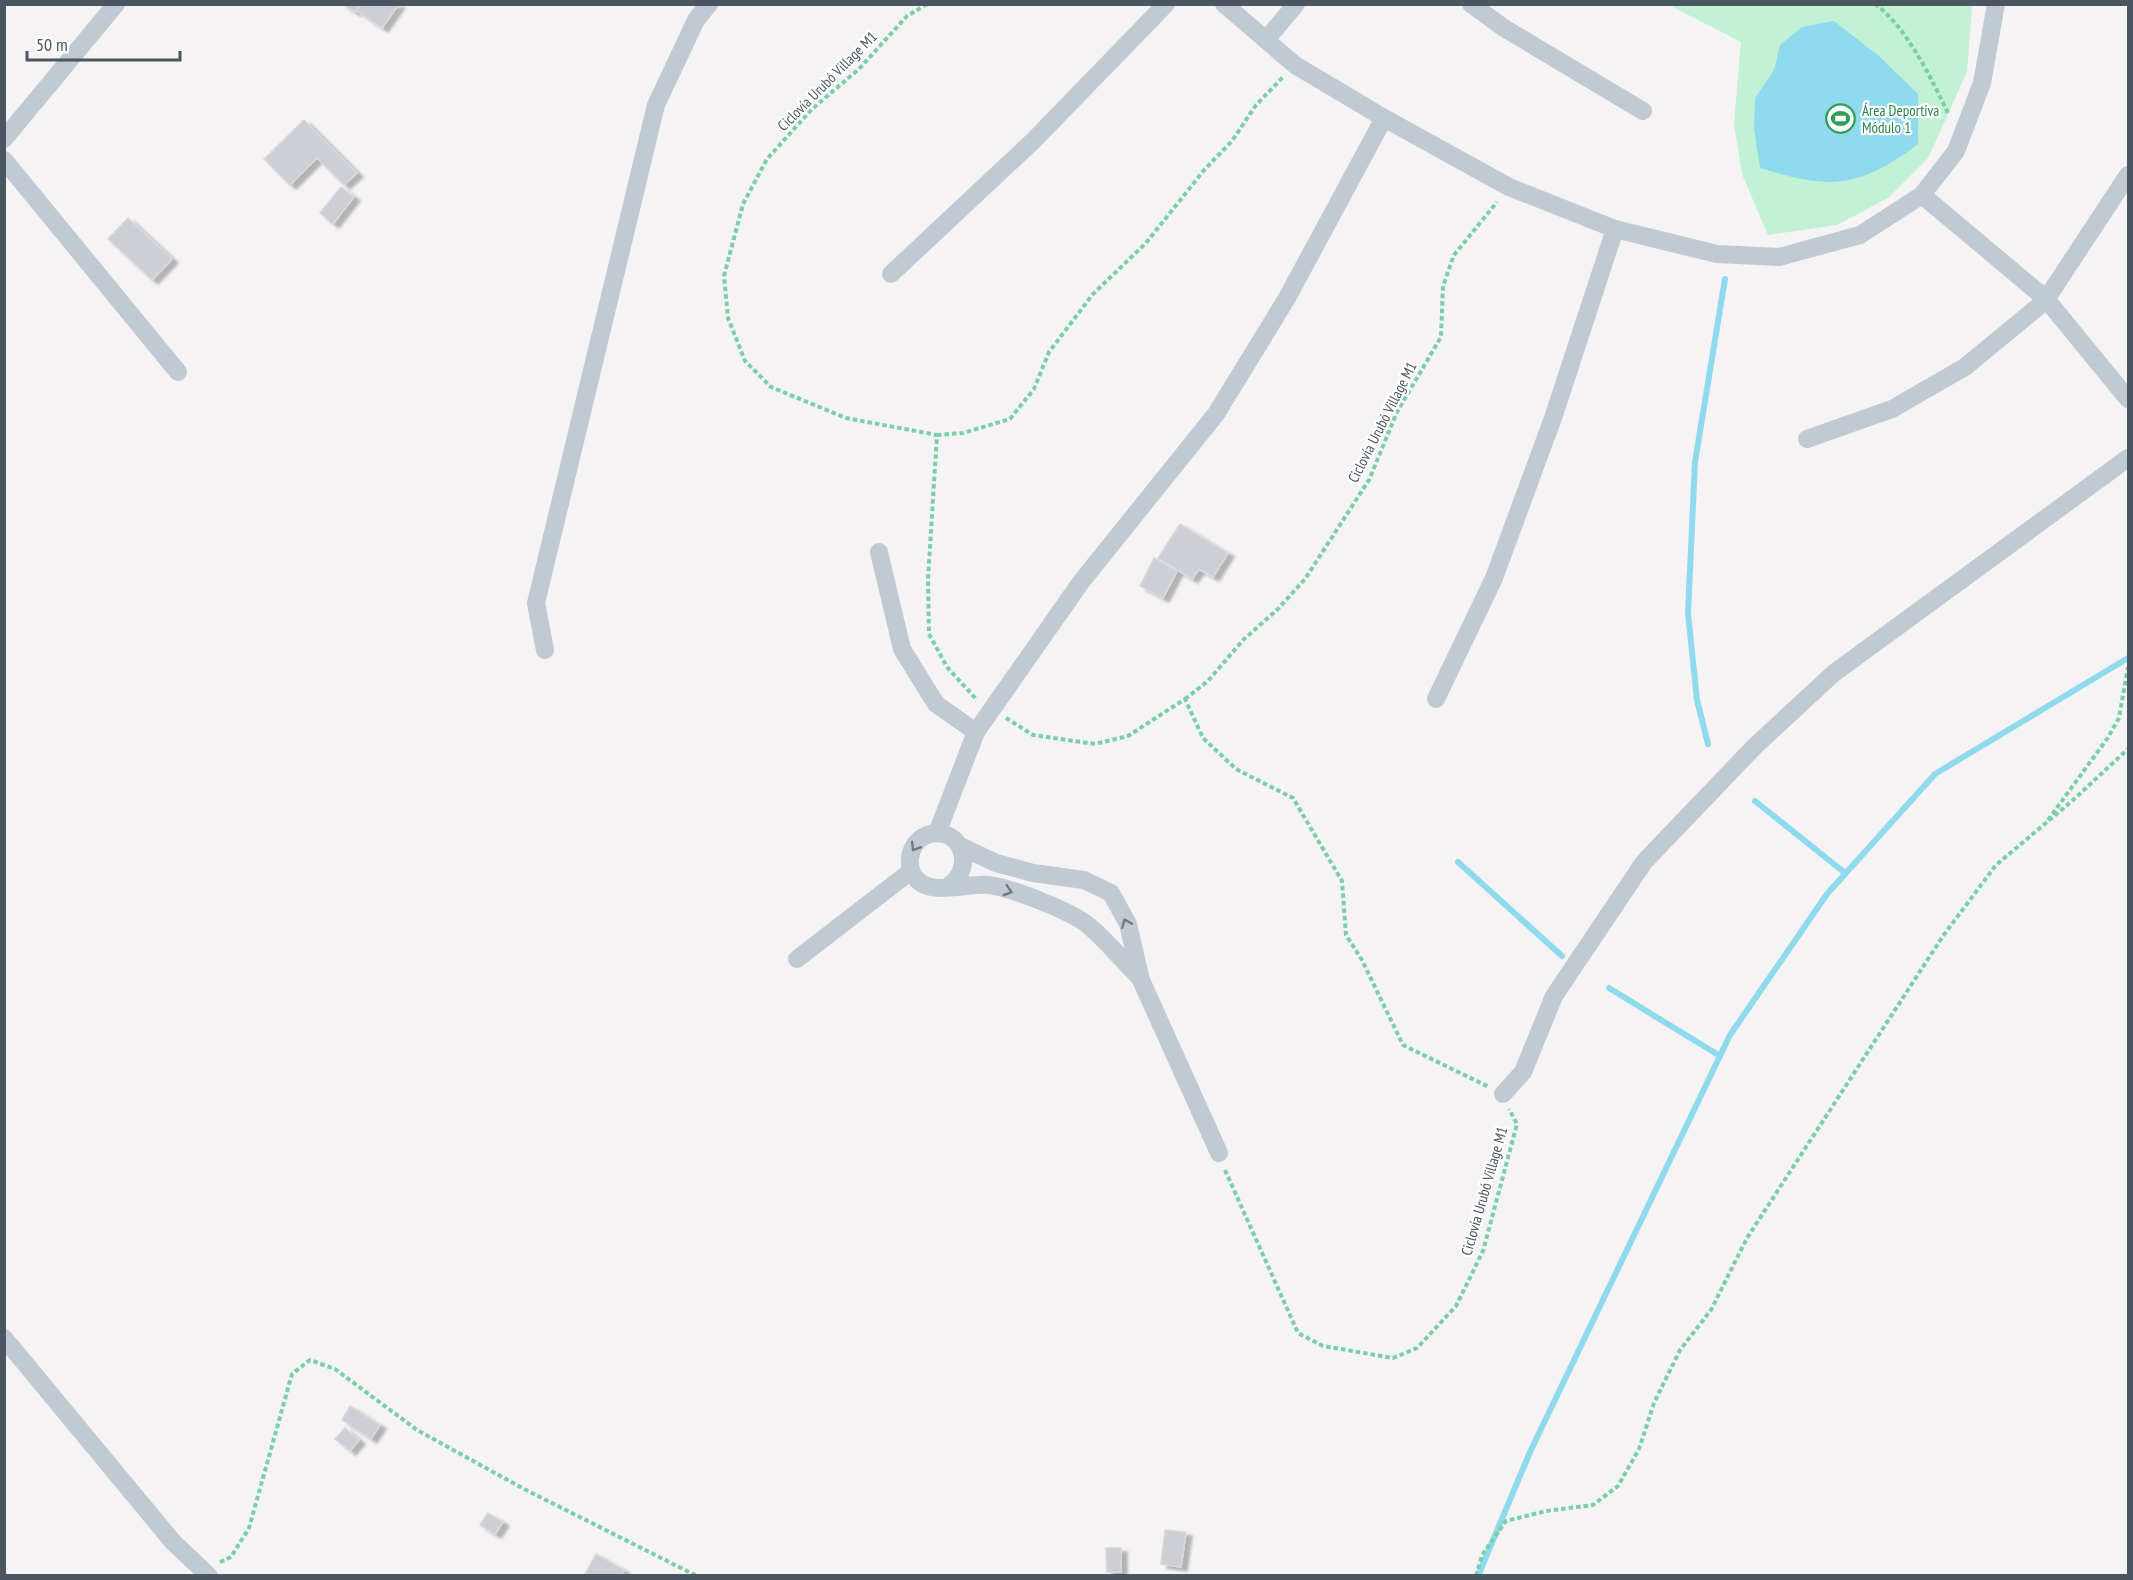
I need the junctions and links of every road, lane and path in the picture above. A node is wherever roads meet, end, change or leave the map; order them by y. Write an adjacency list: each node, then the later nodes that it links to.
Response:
1 (116, 4): 15 (street)
2 (709, 4): 29 (street)
3 (927, 4): 25 (path, Ciclovía Urubó Village M1)
4 (1166, 4): 21 (street)
5 (1224, 4): 10 (street)
6 (1296, 4): 10 (street)
7 (1471, 4): 12 (street)
8 (1875, 4): 14 (path)
9 (1995, 4): 14 (street)
10 (1266, 40): 11 (street)
11 (1295, 65): 13 (street); 25 (path, Ciclovía Urubó Village M1)
12 (1644, 111)
13 (1384, 118): 18 (street); 33 (street)
14 (1961, 138): 19 (street)
15 (4, 139)
16 (4, 160): 23 (street)
17 (2128, 175): 22 (street)
18 (1509, 187): 20 (street); 31 (path, Ciclovía Urubó Village M1)
19 (1922, 195): 20 (street); 22 (street)
20 (1615, 229): 32 (street)
21 (891, 274)
22 (2046, 299): 24 (street); 26 (street)
23 (178, 372)
24 (2128, 399)
25 (937, 435): 33 (path, Ciclovía Urubó Village M1)
26 (1807, 440)
27 (2128, 458): 43 (street)
28 (879, 552): 34 (street)
29 (545, 650)
30 (2128, 667): 36 (path)
31 (1185, 699): 33 (path, Ciclovía Urubó Village M1); 43 (path)
32 (1436, 699)
33 (991, 709): 34 (street)
34 (976, 732): 37 (street)
35 (2128, 749): 36 (path)
36 (2044, 826): 48 (path)
37 (938, 833): 38 (street); 39 (street, one-way to 39)
38 (960, 846): 40 (street); 42 (street, one-way to 38)
39 (911, 871): 40 (street); 41 (street)
40 (950, 885): 42 (street, one-way to 42)
41 (796, 959)
42 (1141, 980): 44 (street)
43 (1503, 1094): 44 (path, Ciclovía Urubó Village M1)
44 (1219, 1153)
45 (4, 1338): 46 (street)
46 (206, 1573): 47 (path)
47 (697, 1575)
48 (1476, 1575)

